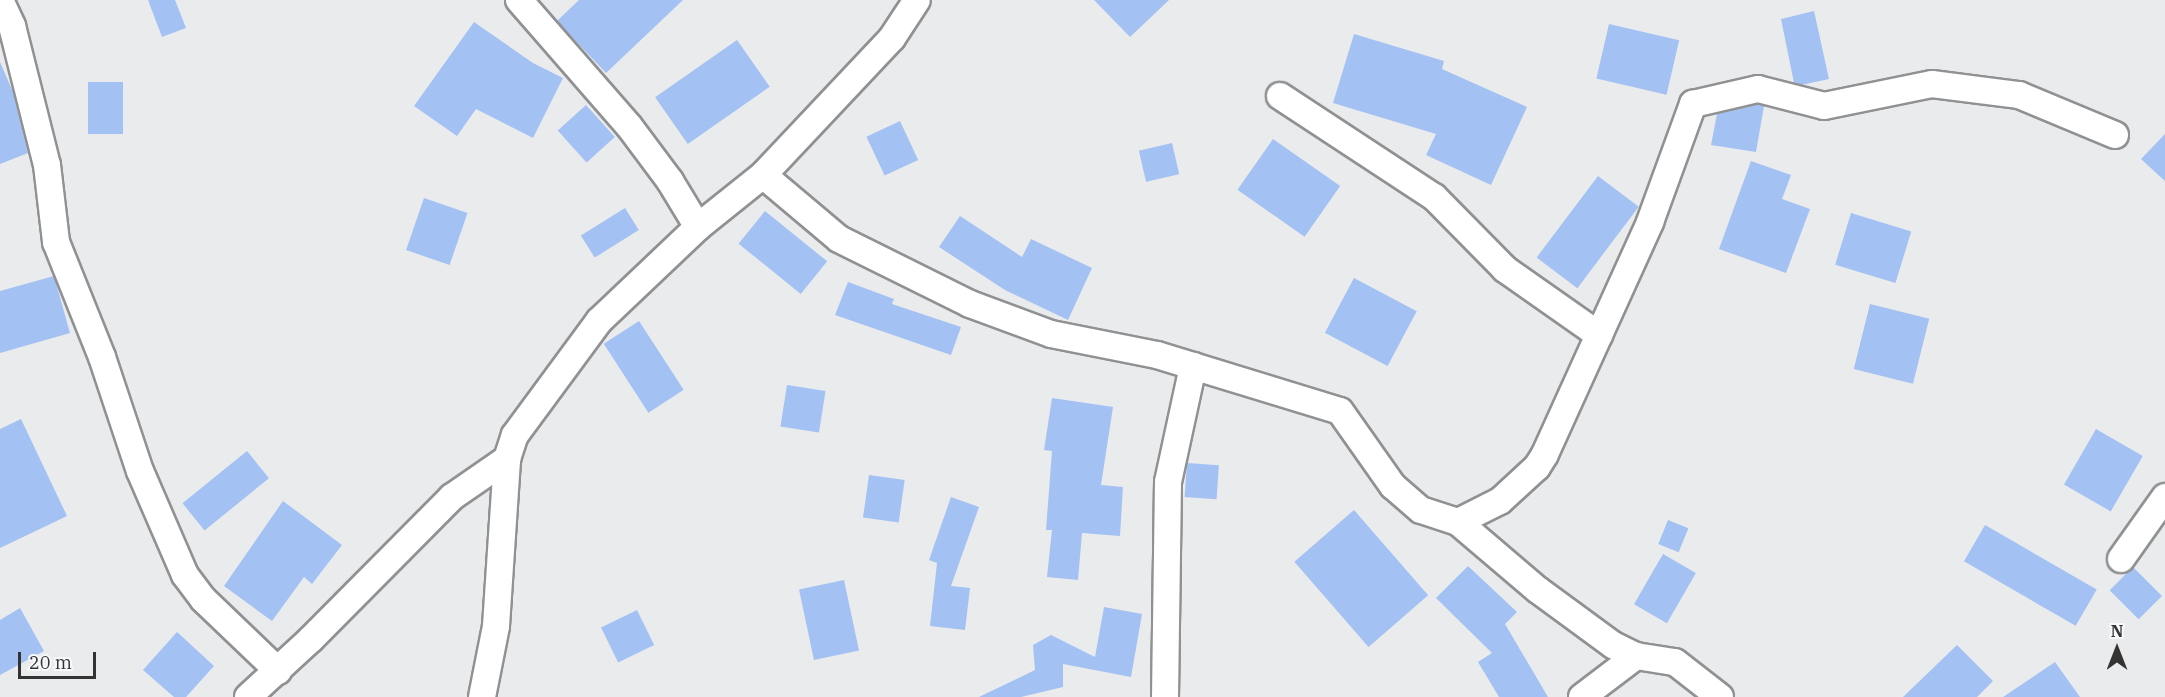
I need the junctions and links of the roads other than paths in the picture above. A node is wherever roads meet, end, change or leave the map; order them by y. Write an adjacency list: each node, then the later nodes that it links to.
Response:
1 (0, 0): 15 (street)
2 (519, 0): 7 (street)
3 (917, 0): 6 (street)
4 (1280, 96): 8 (street)
5 (2115, 135): 8 (street)
6 (763, 175): 7 (street); 9 (street)
7 (698, 227): 10 (street)
8 (1599, 335): 12 (street)
9 (1193, 366): 12 (street); 18 (street)
10 (507, 459): 15 (street); 17 (street)
11 (2165, 497): 13 (street)
12 (1458, 522): 14 (street)
13 (2121, 559)
14 (1636, 656): 19 (street); 20 (street)
15 (278, 670): 16 (street)
16 (248, 697)
17 (482, 697)
18 (1165, 697)
19 (1582, 697)
20 (1720, 697)

